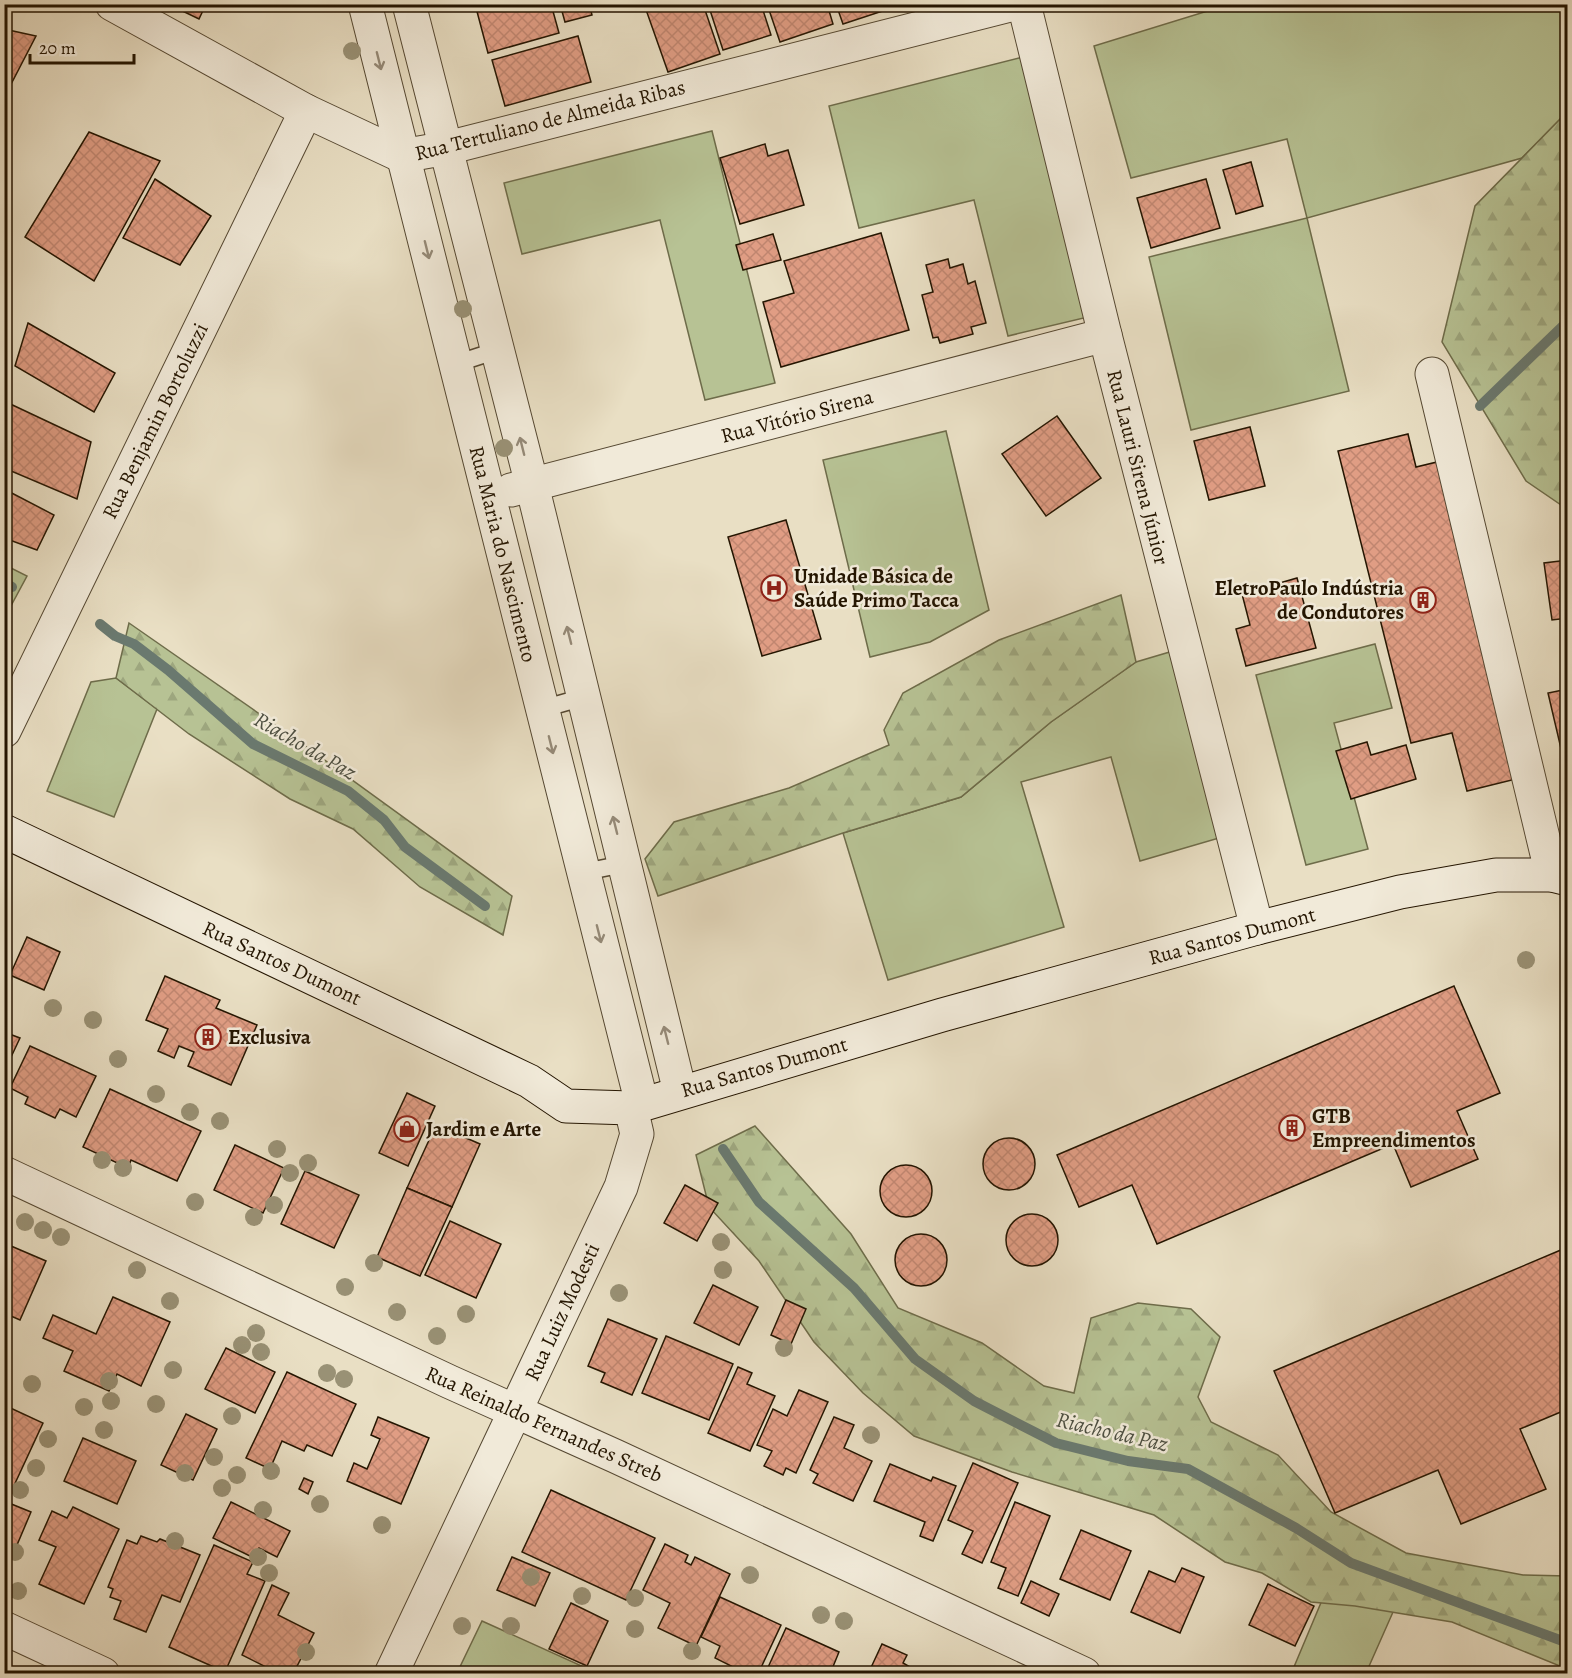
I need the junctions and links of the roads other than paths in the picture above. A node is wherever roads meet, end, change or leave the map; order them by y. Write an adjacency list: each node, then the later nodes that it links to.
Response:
1 (112, 4): 7 (street, Rua Tertuliano de Almeida Ribas)
2 (365, 4): 9 (street, Rua Maria do Nascimento, one-way to 9)
3 (409, 4): 8 (street, Rua Maria do Nascimento)
4 (1014, 4): 6 (street, Rua Tertuliano de Almeida Ribas)
5 (1024, 4): 10 (street, Rua Lauri Sirena Júnior)
6 (959, 11): 8 (street, Rua Tertuliano de Almeida Ribas)
7 (306, 111): 9 (street, Rua Tertuliano de Almeida Ribas); 18 (street, Rua Benjamin Bortoluzzi)
8 (447, 148): 9 (street, Rua Tertuliano de Almeida Ribas); 11 (street, Rua Maria do Nascimento)
9 (402, 156): 12 (street, Rua Maria do Nascimento, one-way to 12)
10 (1105, 335): 14 (street, Rua Vitório Sirena); 23 (street, Rua Lauri Sirena Júnior)
11 (498, 350): 12 (lane); 14 (street, Rua Maria do Nascimento, one-way to 11)
12 (455, 364): 15 (street, Rua Maria do Nascimento)
13 (1432, 375): 22 (street)
14 (532, 485): 15 (street, Rua Vitório Sirena); 16 (street, Rua Maria do Nascimento, one-way to 14)
15 (488, 495): 17 (street, Rua Maria do Nascimento)
16 (584, 697): 17 (lane); 20 (street, Rua Maria do Nascimento, one-way to 16)
17 (542, 709): 21 (street, Rua Maria do Nascimento, one-way to 21)
18 (4, 731)
19 (4, 831): 25 (street, Rua Santos Dumont)
20 (624, 864): 21 (lane); 24 (street, Rua Maria do Nascimento, one-way to 20)
21 (584, 872): 25 (street, Rua Maria do Nascimento, one-way to 25)
22 (1560, 877): 23 (street, Rua Santos Dumont)
23 (1257, 928): 24 (street, Rua Santos Dumont)
24 (680, 1092): 25 (street, Rua Santos Dumont)
25 (637, 1106): 27 (street, Rua Luiz Modesti)
26 (4, 1173): 27 (street, Rua Reinaldo Fernandes Streb)
27 (516, 1412): 30 (street, Rua Luiz Modesti); 31 (street, Rua Reinaldo Fernandes Streb)
28 (4, 1628): 29 (street)
29 (103, 1674)
30 (391, 1674)
31 (1084, 1674)

